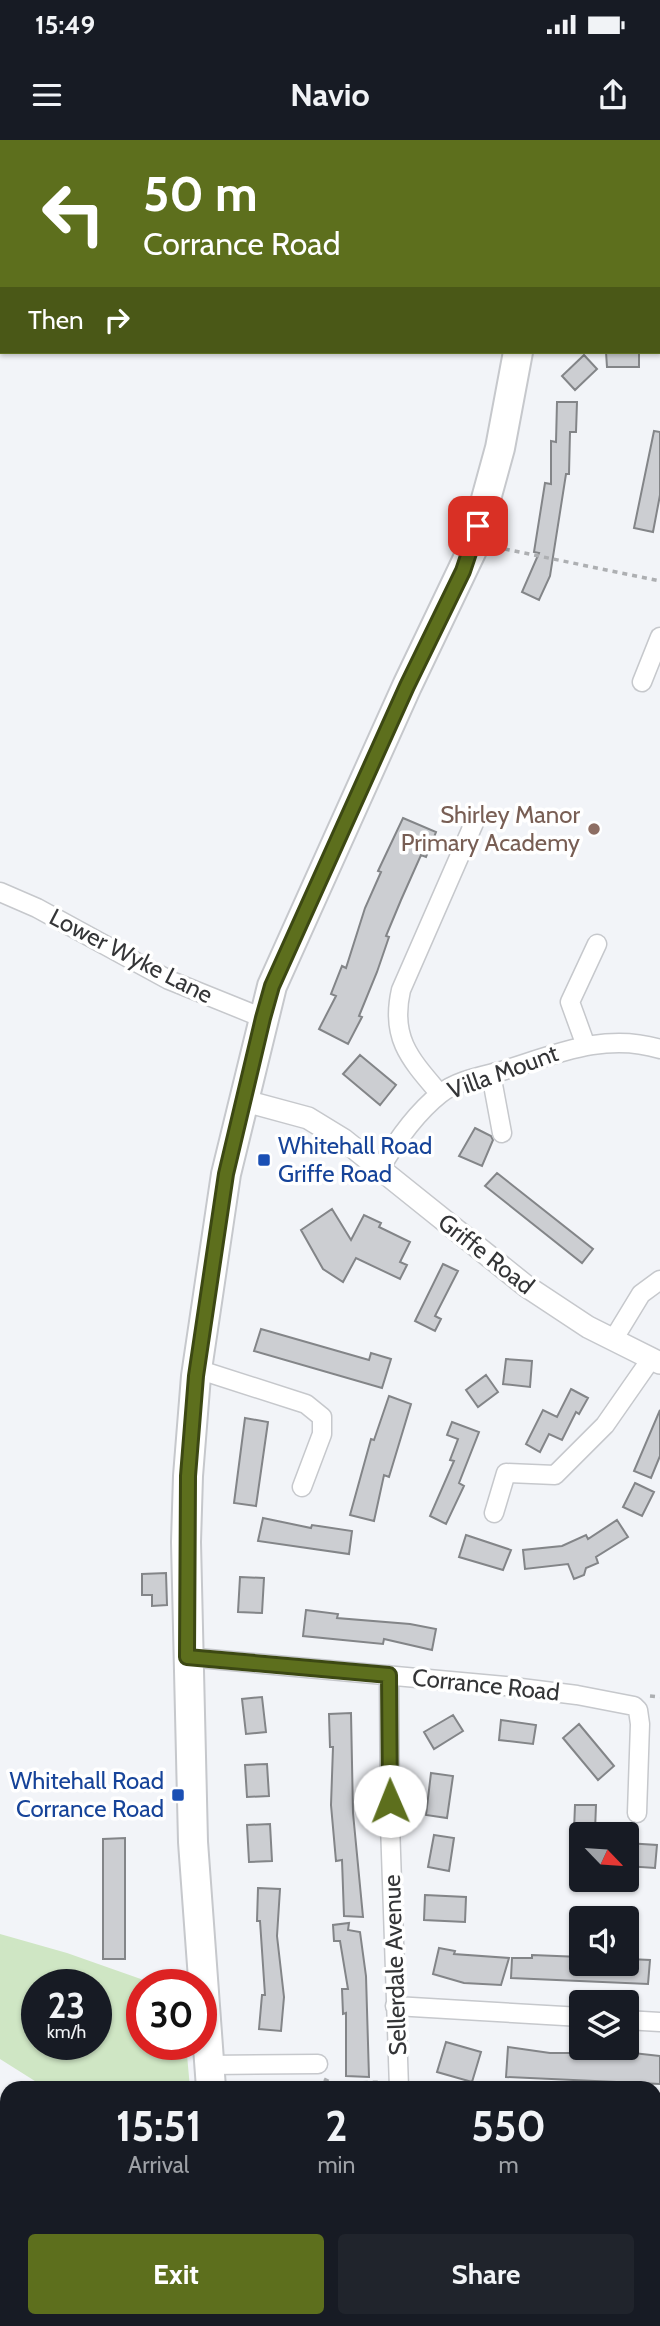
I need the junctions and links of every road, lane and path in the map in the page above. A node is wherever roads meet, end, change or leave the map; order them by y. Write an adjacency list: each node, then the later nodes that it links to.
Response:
1 (518, 354): 2 (highway)
2 (472, 550): 3 (path); 9 (highway)
3 (660, 581)
4 (660, 637): 5 (street)
5 (642, 682)
6 (474, 823): 13 (street)
7 (0, 892): 9 (street, Lower Wyke Lane)
8 (597, 944): 10 (street)
9 (263, 1018): 14 (highway)
10 (586, 1046): 11 (street, Villa Mount); 12 (street, Villa Mount)
11 (660, 1049)
12 (491, 1074): 13 (street, Villa Mount); 15 (street)
13 (440, 1094): 16 (street, Villa Mount)
14 (245, 1101): 16 (street, Griffe Road); 20 (highway)
15 (502, 1133)
16 (380, 1169): 18 (street, Griffe Road)
17 (660, 1280): 18 (street)
18 (613, 1340): 19 (street, Griffe Road)
19 (656, 1361): 22 (street)
20 (197, 1369): 21 (street); 23 (highway)
21 (302, 1487)
22 (494, 1513)
23 (187, 1657): 24 (street, Corrance Road); 31 (highway)
24 (389, 1675): 25 (street, Corrance Road); 26 (street, Sellerdale Avenue)
25 (637, 1813)
26 (395, 2006): 27 (street); 33 (street, Sellerdale Avenue)
27 (569, 2016)
28 (639, 2021): 29 (street)
29 (660, 2022)
30 (318, 2064): 31 (street); 32 (path)
31 (210, 2076)
32 (328, 2081)
33 (399, 2081)

